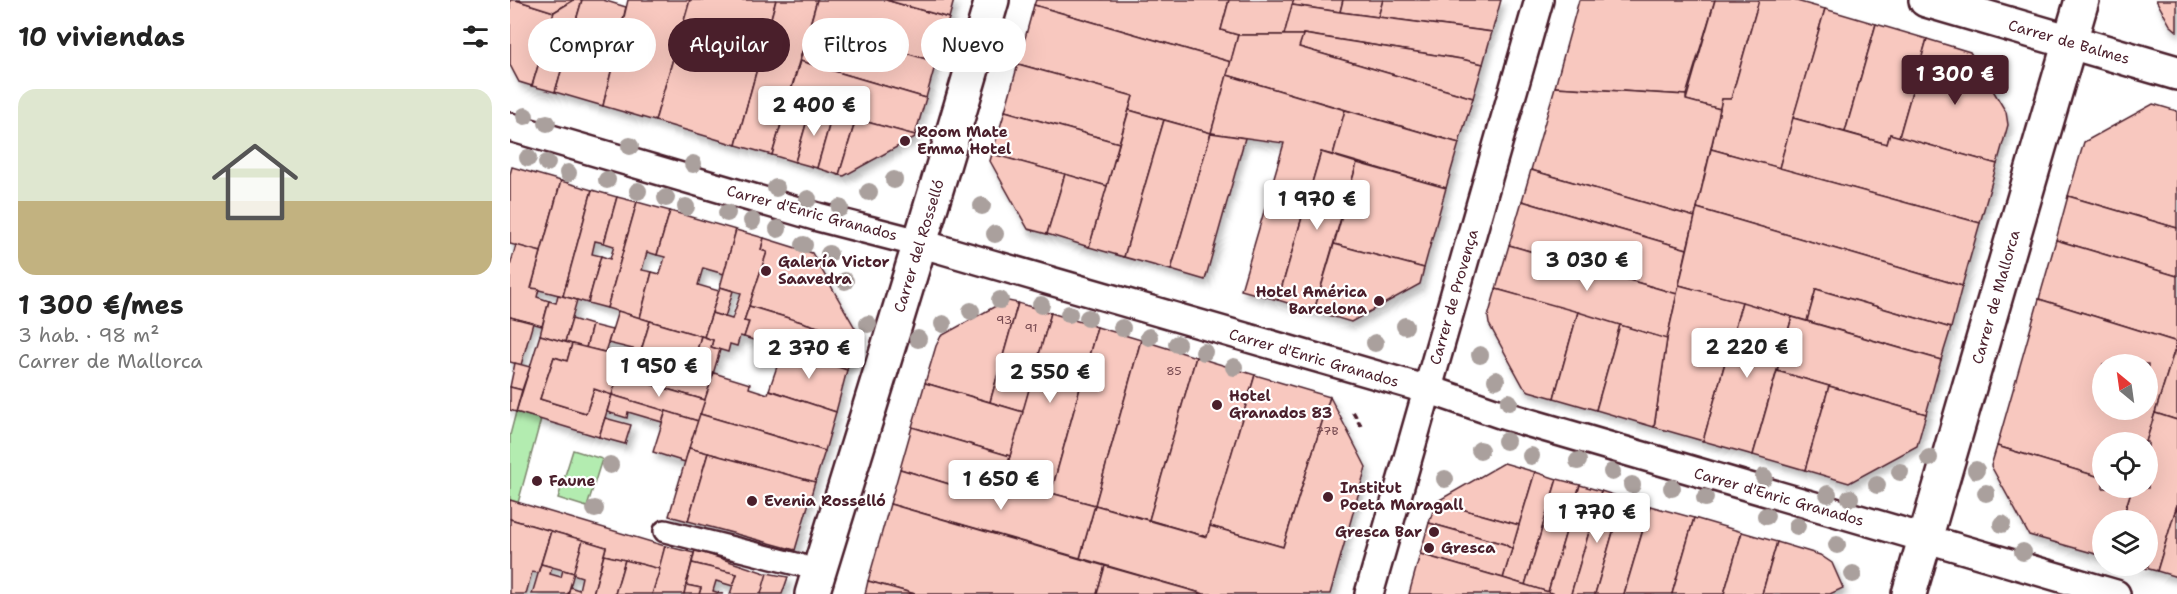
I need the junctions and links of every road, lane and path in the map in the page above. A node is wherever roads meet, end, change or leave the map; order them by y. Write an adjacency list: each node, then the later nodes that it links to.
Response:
1 (992, 0): 8 (main road, Carrer del Rosselló)
2 (1539, 0): 9 (street, Carrer de Provença)
3 (1926, 0): 5 (main road, Carrer de Balmes)
4 (2082, 0): 5 (main road, Carrer de Mallorca)
5 (2070, 42): 6 (main road, Carrer de Balmes); 13 (main road, Carrer de Mallorca)
6 (2177, 73)
7 (510, 127): 8 (street, Carrer d'Enric Granados)
8 (919, 243): 9 (street, Carrer d'Enric Granados); 14 (main road, Carrer del Rosselló)
9 (1426, 390): 13 (street, Carrer d'Enric Granados); 15 (street, Carrer de Provença)
10 (1353, 412): 11 (path)
11 (1361, 426)
12 (665, 531): 14 (street)
13 (1925, 537): 16 (main road, Carrer de Mallorca); 17 (street, Carrer d'Enric Granados)
14 (806, 580)
15 (1370, 594)
16 (1909, 594)
17 (2116, 594)

